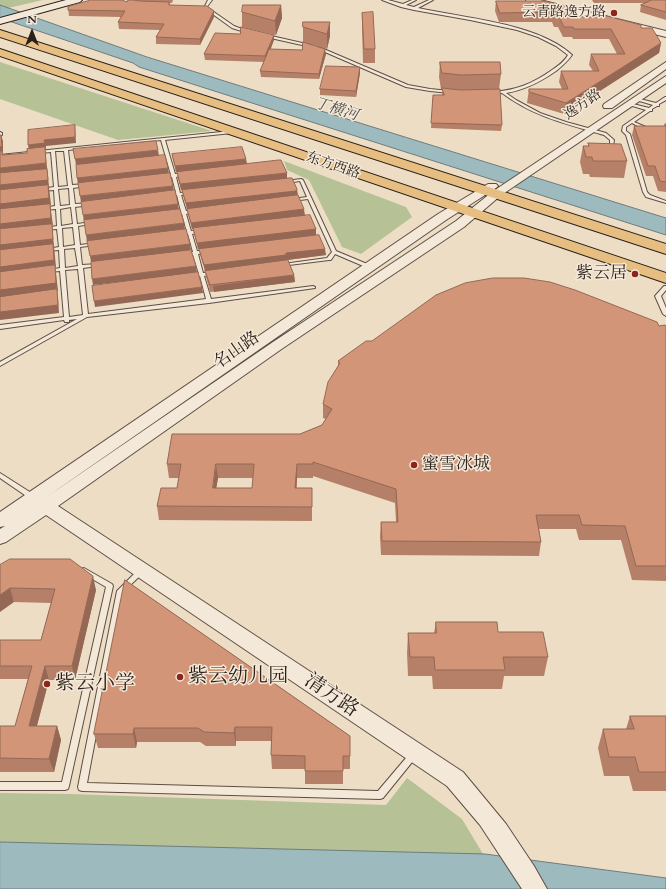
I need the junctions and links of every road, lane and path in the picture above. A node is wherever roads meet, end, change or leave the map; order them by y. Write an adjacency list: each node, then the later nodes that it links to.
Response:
1 (61, 0): 13 (main road)
2 (76, 0): 13 (main road)
3 (210, 0): 11 (lane)
4 (384, 0): 10 (lane)
5 (414, 0): 10 (lane)
6 (431, 0): 12 (lane)
7 (530, 0): 17 (street)
8 (549, 0): 15 (street)
9 (197, 6): 11 (lane)
10 (402, 6): 12 (lane)
11 (205, 7): 16 (lane)
12 (414, 8): 23 (lane)
13 (30, 11): 14 (main road)
14 (0, 23): 53 (main road, 东方西路)
15 (666, 29)
16 (250, 32)
17 (666, 34)
18 (263, 35): 22 (lane)
19 (0, 52): 32 (main road, 东方西路)
20 (666, 65): 30 (street, 逸方路)
21 (666, 79): 26 (street, 逸方路)
22 (453, 92)
23 (503, 92): 24 (lane); 30 (lane)
24 (484, 93)
25 (666, 98): 27 (lane)
26 (634, 102): 27 (lane); 28 (lane); 31 (street, 逸方路)
27 (658, 105): 28 (lane)
28 (651, 110): 29 (lane)
29 (632, 122): 33 (lane); 60 (lane)
30 (578, 127): 31 (lane); 53 (street, 逸方路)
31 (591, 130): 35 (lane); 53 (street, 逸方路)
32 (233, 132): 34 (lane); 64 (main road, 东方西路)
33 (645, 133)
34 (163, 139): 36 (lane); 39 (lane)
35 (604, 144)
36 (66, 149): 37 (lane); 43 (lane)
37 (53, 150): 38 (lane); 44 (lane)
38 (0, 156)
39 (168, 158): 40 (lane); 41 (lane); 47 (lane)
40 (175, 158)
41 (160, 159)
42 (76, 168): 43 (lane)
43 (68, 169): 51 (lane)
44 (55, 172): 45 (lane); 52 (lane)
45 (47, 173)
46 (188, 174): 47 (lane)
47 (173, 176): 48 (lane); 56 (lane)
48 (157, 178)
49 (278, 183): 58 (lane)
50 (94, 185): 51 (lane)
51 (70, 187): 52 (lane); 62 (lane)
52 (56, 189): 54 (lane); 63 (lane)
53 (496, 189): 64 (street, 名山路); 68 (street, 名山路); 84 (main road, 东方西路)
54 (35, 191)
55 (194, 192): 56 (lane)
56 (178, 194): 57 (lane); 67 (lane)
57 (163, 196)
58 (309, 198): 59 (lane); 70 (lane)
59 (285, 201)
60 (666, 202)
61 (95, 203): 62 (lane)
62 (73, 206): 63 (lane); 73 (lane)
63 (58, 207): 65 (lane); 74 (lane)
64 (458, 208): 68 (main road, 东方西路); 93 (street, 名山路)
65 (36, 210)
66 (199, 211): 67 (lane)
67 (184, 212): 69 (lane); 77 (lane)
68 (472, 212): 99 (main road, 东方西路); 114 (street, 名山路)
69 (168, 214)
70 (318, 217): 71 (lane); 79 (lane)
71 (310, 218)
72 (98, 222): 73 (lane)
73 (75, 225): 74 (lane); 82 (lane)
74 (60, 227): 75 (lane); 83 (lane)
75 (37, 230)
76 (204, 231): 77 (lane)
77 (189, 233): 78 (lane); 88 (lane)
78 (174, 234)
79 (327, 237): 80 (lane); 87 (lane)
80 (319, 238)
81 (100, 243): 82 (lane)
82 (78, 246): 83 (lane); 92 (lane)
83 (62, 248): 85 (lane); 94 (lane)
84 (666, 249)
85 (39, 251)
86 (210, 251): 88 (lane)
87 (334, 252): 91 (lane); 93 (lane)
88 (195, 253): 89 (lane); 97 (lane)
89 (180, 255)
90 (103, 264): 92 (lane)
91 (276, 265)
92 (80, 267): 94 (lane); 103 (lane)
93 (370, 267): 114 (street, 名山路)
94 (64, 269): 95 (lane); 104 (lane)
95 (42, 272)
96 (216, 273): 97 (lane)
97 (201, 275): 98 (lane); 106 (lane)
98 (185, 277)
99 (666, 278)
100 (666, 286): 107 (lane)
101 (313, 287): 106 (lane)
102 (91, 289): 103 (lane)
103 (83, 290): 108 (lane)
104 (66, 293): 105 (lane); 109 (lane)
105 (59, 294)
106 (208, 300): 108 (lane)
107 (666, 314)
108 (86, 316): 109 (lane); 111 (lane)
109 (68, 318): 110 (lane); 111 (lane)
110 (0, 327)
111 (65, 328): 112 (lane)
112 (0, 364)
113 (0, 475): 114 (lane)
114 (40, 502): 115 (street, 名山路); 116 (street, 名山路); 118 (street, 清方路)
115 (0, 521)
116 (0, 538)
117 (80, 568): 120 (lane)
118 (142, 570): 119 (street, 清方路); 119 (lane)
119 (416, 752): 121 (street, 清方路)
120 (0, 786)
121 (535, 889)

